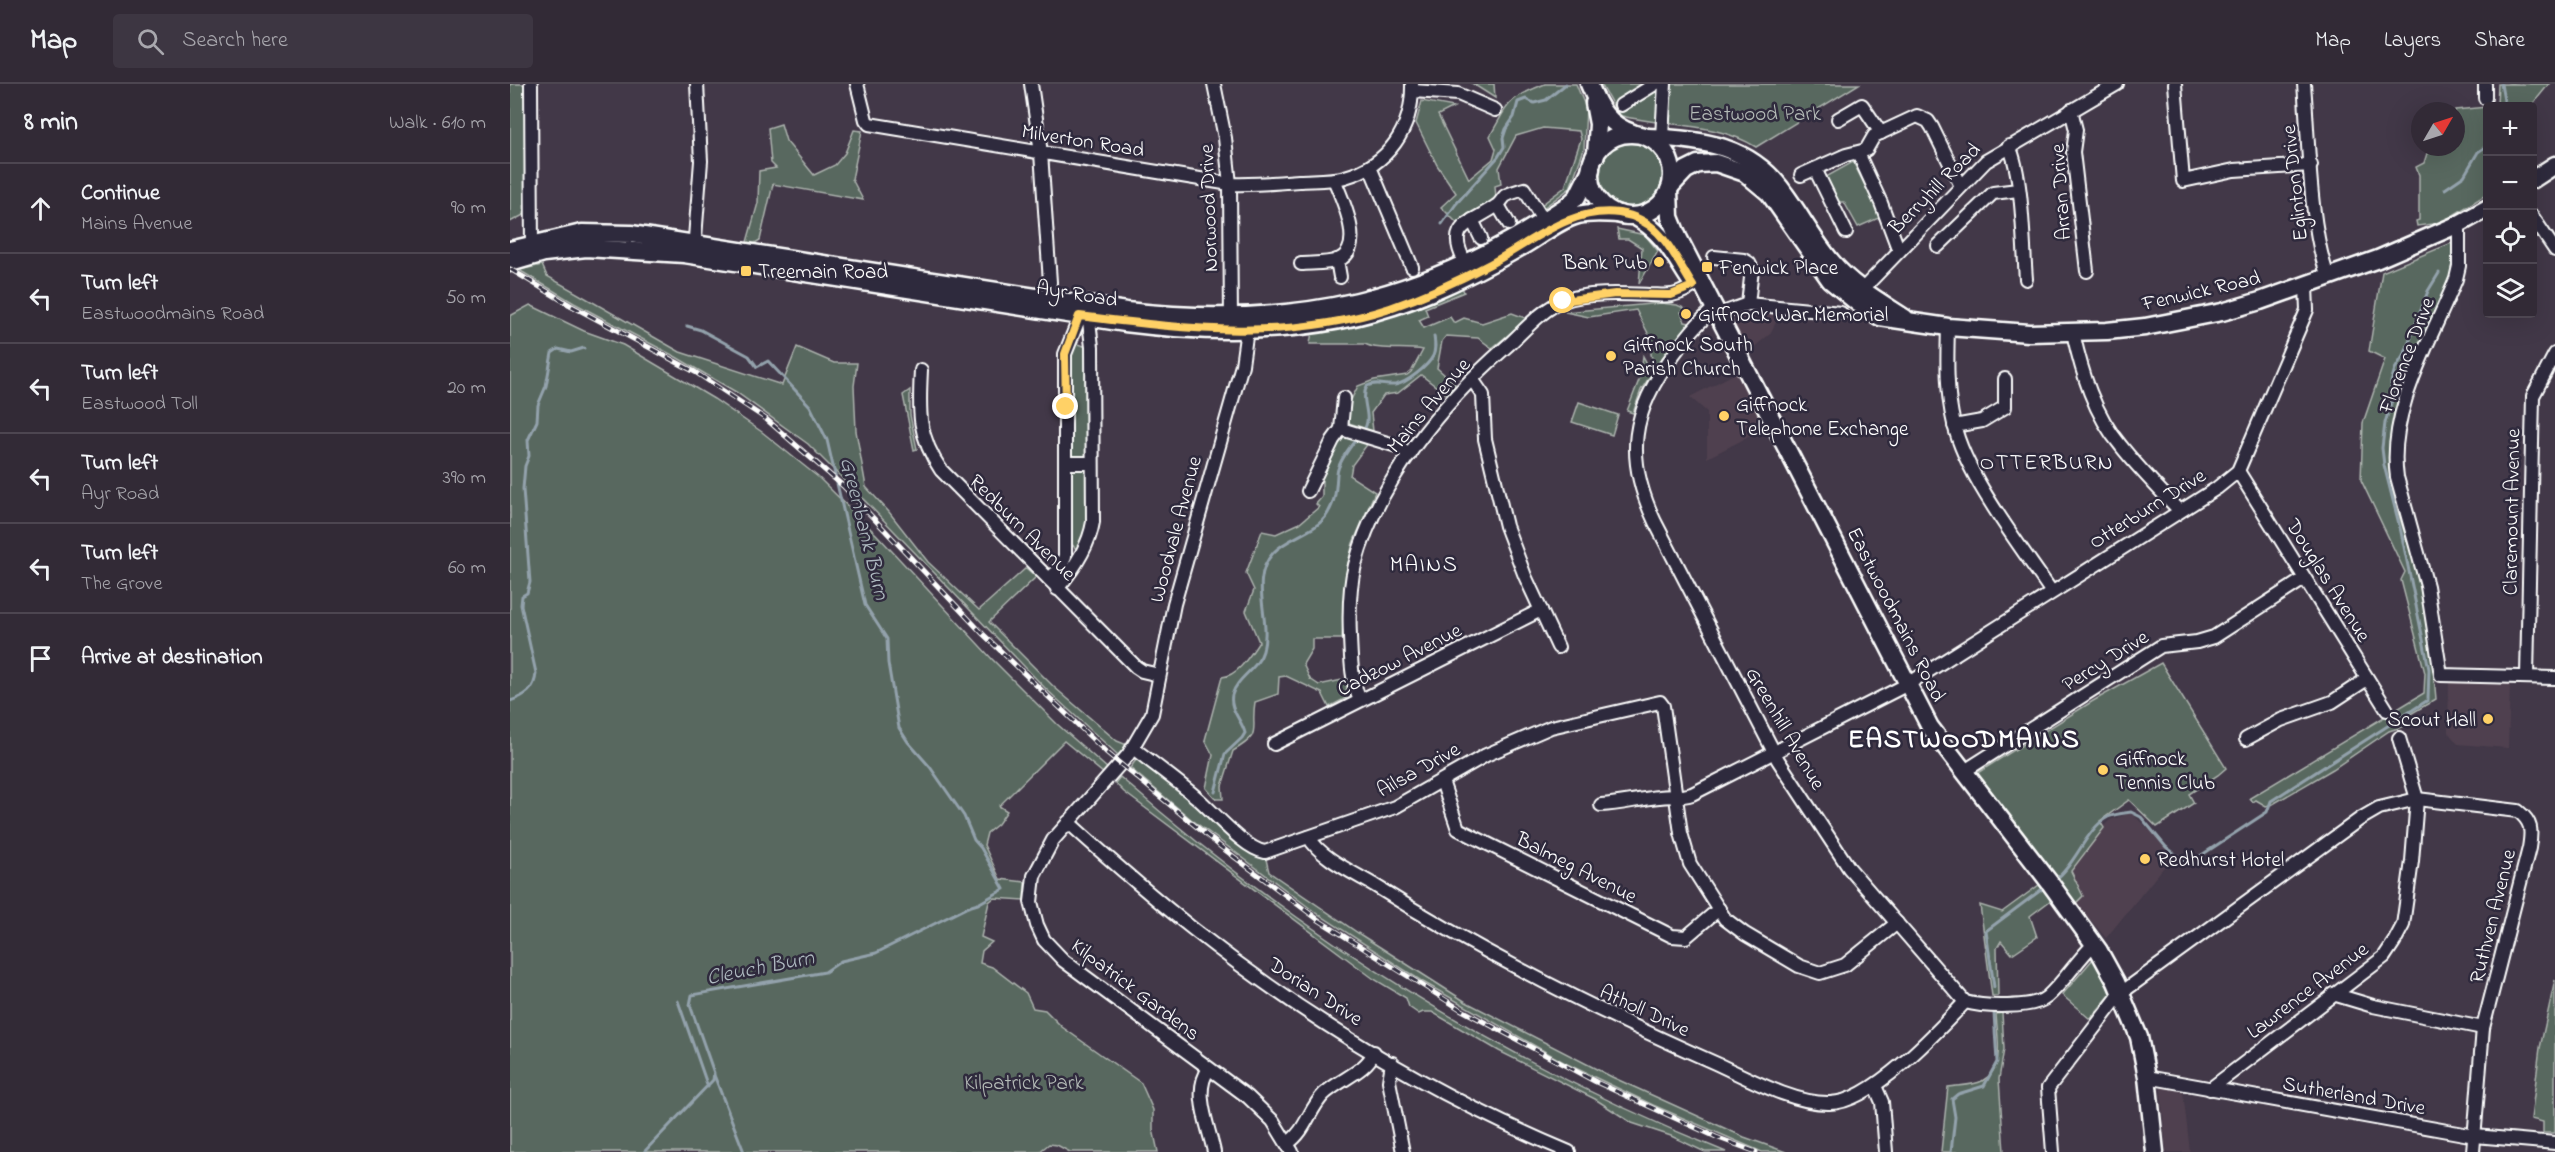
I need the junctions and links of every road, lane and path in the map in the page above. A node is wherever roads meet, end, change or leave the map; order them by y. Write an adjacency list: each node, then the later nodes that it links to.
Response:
1 (531, 84): 52 (street)
2 (696, 84): 49 (street)
3 (857, 84): 22 (street, Milverton Road)
4 (1031, 84): 22 (street)
5 (1214, 84): 33 (street, Norwood Drive)
6 (1655, 84): 15 (street)
7 (1665, 84): 20 (street)
8 (2117, 84): 17 (street, Berryhill Road)
9 (2175, 84): 25 (street)
10 (2304, 84): 25 (street, Eglinton Drive)
11 (2485, 84): 14 (street)
12 (1412, 88): 16 (street, Milverton Road); 27 (street, Milverton Road)
13 (1591, 89): 20 (main road); 24 (main road)
14 (2485, 98)
15 (1621, 105)
16 (1495, 110)
17 (2071, 110): 21 (street, Berryhill Road); 59 (street, Arran Drive)
18 (1838, 119): 19 (street)
19 (1881, 133): 23 (street); 34 (street)
20 (1649, 136): 24 (main road); 36 (main road); 65 (main road, Fenwick Road)
21 (2009, 146): 34 (street, Berryhill Road); 37 (street, Arran Drive)
22 (1041, 153): 33 (street, Milverton Road); 67 (street)
23 (1858, 153): 28 (street); 51 (street)
24 (1593, 162): 40 (main road); 42 (main road, Ayr Road)
25 (2311, 165): 61 (street, Eglinton Drive)
26 (2555, 165): 30 (main road)
27 (1370, 167): 31 (street, Milverton Road); 35 (street)
28 (1815, 169): 29 (street); 46 (street)
29 (1801, 176)
30 (2537, 177)
31 (1334, 179): 33 (street, Milverton Road); 54 (street)
32 (1391, 183): 35 (street)
33 (1230, 184): 71 (street, Norwood Drive)
34 (1961, 186): 51 (street, Berryhill Road)
35 (1379, 188): 57 (street)
36 (1670, 188): 40 (main road); 63 (main road, Eastwoodmains Road); 65 (main road, Fenwick Road)
37 (2018, 190): 48 (street); 62 (street, Arran Drive)
38 (1498, 205): 41 (street); 42 (street); 44 (street)
39 (2484, 210): 45 (main road, Fenwick Road)
40 (1626, 215): 58 (main road, Ayr Road); 63 (main road, Eastwoodmains Road)
41 (1472, 220): 47 (street); 55 (street)
42 (1543, 220): 55 (main road, Ayr Road)
43 (2537, 223): 50 (street)
44 (1509, 224)
45 (2459, 224): 61 (main road, Fenwick Road); 93 (street, Florence Drive)
46 (1846, 232)
47 (1481, 238)
48 (1938, 246)
49 (694, 250): 52 (main road, Ayr Road); 67 (main road, Ayr Road)
50 (2555, 250)
51 (1899, 251): 65 (street, Berryhill Road)
52 (521, 253)
53 (1713, 257): 66 (street)
54 (1337, 260): 56 (street); 60 (street)
55 (1464, 262): 58 (street); 71 (main road, Ayr Road)
56 (1301, 264)
57 (1412, 267)
58 (1484, 267): 71 (main road, Ayr Road)
59 (2087, 271)
60 (1340, 277)
61 (2328, 277): 64 (main road, Fenwick Road)
62 (2026, 279)
63 (1697, 283): 68 (main road, Eastwoodmains Road); 76 (street, Mains Avenue)
64 (2306, 286): 73 (main road, Fenwick Road); 84 (street, Otterburn Drive)
65 (1857, 295): 72 (main road, Fenwick Road)
66 (1748, 304): 68 (street); 70 (street)
67 (1047, 305): 69 (main road, Ayr Road)
68 (1715, 312): 96 (main road, Eastwoodmains Road); 103 (street, Greenhill Avenue)
69 (1085, 313): 71 (main road, Ayr Road); 82 (street); 83 (street)
70 (1841, 313)
71 (1239, 324): 92 (street, Woodvale Avenue)
72 (1948, 327): 73 (main road, Fenwick Road); 79 (street)
73 (2073, 333): 86 (street)
74 (2555, 354): 93 (street, Claremount Avenue)
75 (921, 370): 88 (street, Redburn Avenue)
76 (1472, 379): 81 (street, Mains Avenue); 90 (street)
77 (2005, 379): 79 (street)
78 (1344, 398): 80 (street)
79 (1954, 426): 89 (street)
80 (1341, 429): 81 (street); 85 (street)
81 (1410, 454): 97 (street, Mains Avenue)
82 (1092, 462): 83 (street); 88 (street)
83 (1066, 463): 88 (street)
84 (2238, 471): 86 (street, Otterburn Drive); 87 (street, Douglas Avenue)
85 (1308, 491)
86 (2180, 511): 89 (street, Otterburn Drive)
87 (2304, 579): 95 (street, Douglas Avenue); 104 (street, Percy Drive)
88 (1053, 584): 92 (street, Redburn Avenue)
89 (2051, 591): 96 (street, Otterburn Drive)
90 (1541, 610): 91 (street); 97 (street, Cadzow Avenue)
91 (1558, 647)
92 (1159, 675): 102 (street, Woodvale Avenue)
93 (2527, 676): 94 (street)
94 (2555, 678)
95 (2367, 679): 98 (street, Douglas Avenue); 100 (street)
96 (1908, 684): 103 (street, Otterburn Drive); 104 (main road, Eastwoodmains Road)
97 (1360, 700): 101 (street, Cadzow Avenue)
98 (2387, 710)
99 (2399, 738): 107 (street)
100 (2246, 739)
101 (1274, 744)
102 (1133, 748): 109 (street, Kilpatrick Gardens); 110 (street, Ailsa Drive)
103 (1773, 753): 106 (street, Otterburn Drive); 112 (street, Greenhill Avenue)
104 (1963, 772): 113 (main road, Eastwoodmains Road)
105 (1442, 781): 106 (street, Ailsa Drive); 110 (street, Ailsa Drive); 111 (street, Balmeg Avenue)
106 (1674, 796): 108 (street, Otterburn Drive); 111 (street)
107 (2417, 799): 114 (street); 115 (street, Lawrence Avenue); 117 (street, Ruthven Avenue)
108 (1601, 805)
109 (1068, 822): 118 (street, Dorian Drive); 120 (street, Kilpatrick Gardens)
110 (1309, 837): 122 (street, Atholl Drive)
111 (1719, 909): 112 (street)
112 (1897, 923): 116 (street, Greenhill Avenue)
113 (2094, 944): 114 (main road, Eastwoodmains Road); 116 (street)
114 (2121, 993): 121 (main road, Eastwoodmains Road); 131 (street)
115 (2333, 994): 117 (street); 123 (street, Lawrence Avenue)
116 (1965, 1002): 122 (street, Atholl Drive)
117 (2483, 1028): 124 (street, Ruthven Avenue)
118 (1374, 1052): 119 (street, Dorian Drive); 126 (street)
119 (1392, 1063): 128 (street); 129 (street, Dorian Drive)
120 (1209, 1068): 126 (street, Kilpatrick Gardens); 127 (street)
121 (2147, 1077): 123 (street, Sutherland Drive); 132 (main road, Eastwoodmains Road)
122 (1875, 1086): 130 (street)
123 (2210, 1089): 124 (street, Sutherland Drive)
124 (2475, 1136): 125 (street, Sutherland Drive); 133 (street, Ruthven Avenue)
125 (2555, 1143)
126 (1290, 1148)
127 (1215, 1152)
128 (1403, 1152)
129 (1569, 1152)
130 (1886, 1152)
131 (2053, 1152)
132 (2155, 1152)
133 (2473, 1152)

